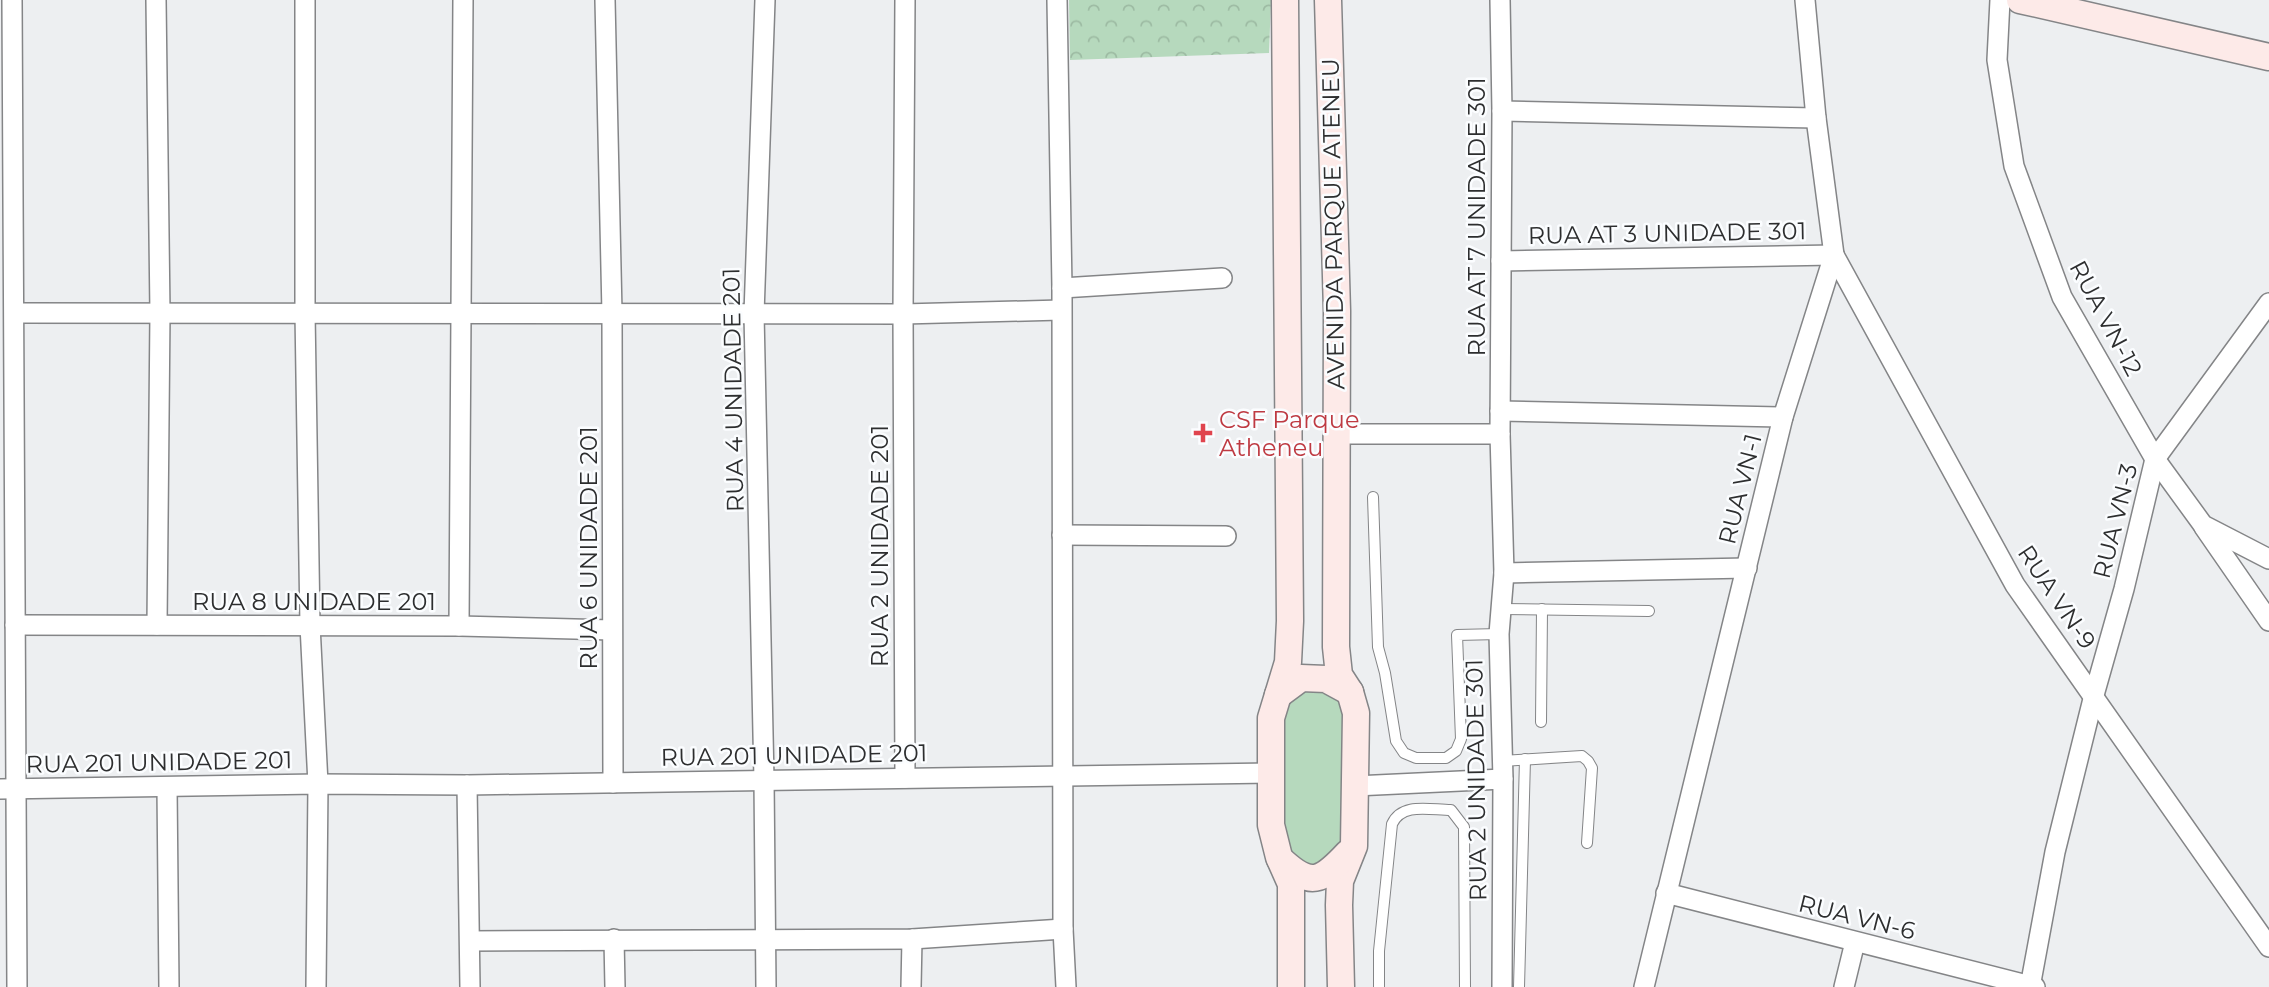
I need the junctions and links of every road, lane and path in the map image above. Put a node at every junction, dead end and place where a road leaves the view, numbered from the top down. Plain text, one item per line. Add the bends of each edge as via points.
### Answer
1 (12, 0) edge
2 (156, 0) edge
3 (304, 0) edge
4 (463, 0) edge
5 (604, 0) edge
6 (765, 0) edge
7 (905, 0) edge
8 (1057, 0) edge
9 (1285, 0) edge
10 (1328, 0) edge
11 (1500, 0) edge
12 (1805, 0) edge
13 (2000, 0) edge
14 (2020, 0) edge
15 (2269, 57) edge
16 (1502, 111) junction
17 (1816, 118) junction
18 (7, 129) edge
19 (1834, 255) junction
20 (1501, 261) junction
21 (1222, 278) dead end
22 (1062, 288) junction
23 (2269, 303) edge
24 (1061, 310) junction
25 (15, 313) junction
26 (160, 313) junction
27 (305, 313) junction
28 (461, 313) junction
29 (612, 313) junction
30 (754, 314) junction
31 (903, 314) junction
32 (1500, 411) junction
33 (1783, 418) junction
34 (7, 424) edge
35 (1336, 434) junction
36 (1500, 434) junction
37 (2155, 459) junction
38 (1373, 497) dead end
39 (2203, 525) junction
40 (1062, 535) junction
41 (1226, 536) dead end
42 (2269, 559) edge
43 (8, 568) edge
44 (1747, 568) junction
45 (1504, 573) junction
46 (1500, 608) junction
47 (1542, 609) junction
48 (1648, 611) dead end
49 (2269, 621) edge
50 (16, 625) junction
51 (157, 625) junction
52 (310, 625) junction
53 (459, 626) junction
54 (612, 630) junction
55 (1499, 634) junction
56 (1350, 692) junction
57 (1278, 695) junction
58 (2094, 695) junction
59 (1541, 722) dead end
60 (1525, 759) junction
61 (1503, 770) junction
62 (1271, 773) junction
63 (1064, 775) junction
64 (905, 778) junction
65 (764, 780) junction
66 (613, 783) junction
67 (318, 784) junction
68 (467, 785) junction
69 (1355, 786) junction
70 (167, 787) junction
71 (8, 789) edge
72 (1587, 843) dead end
73 (1354, 846) junction
74 (1279, 857) junction
75 (1666, 893) junction
76 (1063, 929) junction
77 (614, 939) junction
78 (912, 939) junction
79 (470, 941) junction
80 (766, 941) junction
81 (1855, 942) junction
82 (2269, 947) edge
83 (2031, 986) edge
84 (17, 987) edge
85 (169, 987) edge
86 (316, 987) edge
87 (470, 987) edge
88 (615, 987) edge
89 (766, 987) edge
90 (911, 987) edge
91 (1066, 987) edge
92 (1291, 987) edge
93 (1341, 987) edge
94 (1380, 987) edge
95 (1465, 987) edge
96 (1502, 987) edge
97 (1520, 987) edge
98 (1644, 987) edge
99 (1844, 987) edge

1 - 18 street
2 - 26 street
3 - 27 street, RUA 201 UNIDADE 201
4 - 28 street
5 - 29 street, RUA 6 UNIDADE 201
6 - 30 street, RUA 4 UNIDADE 201
7 - 31 street, RUA 2 UNIDADE 201
8 - 22 street
9 - 57 street, AVENIDA PARQUE ATENEU via 1290,621 1288,662
10 - 35 street, AVENIDA PARQUE ATENEU
11 - 16 street, RUA AT 7 UNIDADE 301
12 - 17 street, RUA VN-1
13 - 37 street, RUA VN-12 via 1997,60 2014,166 2062,297
14 - 15 street
16 - 17 street
16 - 20 street, RUA AT 7 UNIDADE 301
17 - 19 street, RUA VN-1
18 - 25 street
19 - 20 street, RUA AT 3 UNIDADE 301
19 - 33 street, RUA VN-1
19 - 58 street, RUA VN-9 via 2015,585
20 - 32 street, RUA AT 7 UNIDADE 301
21 - 22 street
22 - 24 street
23 - 37 street, RUA VN-3
24 - 31 street
24 - 40 street
25 - 26 street
25 - 34 street
26 - 27 street
26 - 51 street
27 - 28 street
27 - 52 street, RUA 201 UNIDADE 201
28 - 29 street
28 - 53 street
29 - 30 street
29 - 54 street, RUA 6 UNIDADE 201
30 - 31 street
30 - 65 street, RUA 4 UNIDADE 201
31 - 64 street, RUA 2 UNIDADE 201
32 - 33 street
32 - 36 street, RUA AT 7 UNIDADE 301
33 - 44 street, RUA VN-1
34 - 43 street
35 - 36 street
35 - 56 street, AVENIDA PARQUE ATENEU via 1336,646 1339,675
36 - 45 street, RUA AT 7 UNIDADE 301
37 - 39 street, RUA VN-12
37 - 58 street, RUA VN-3
38 - 55 lane via 1378,648 1396,741 1404,753 1416,758 1446,758 1456,751 1461,739 1457,635
39 - 42 street, RUA VN-12
39 - 49 street
40 - 41 street
40 - 63 street
43 - 50 street
44 - 45 street
44 - 75 street, RUA VN-1
45 - 46 street, RUA 2 UNIDADE 301
46 - 47 lane
46 - 55 street, RUA 2 UNIDADE 301
47 - 48 lane
47 - 59 lane
50 - 51 street, RUA 8 UNIDADE 201
50 - 71 street
51 - 52 street, RUA 8 UNIDADE 201
52 - 53 street, RUA 8 UNIDADE 201
52 - 67 street, RUA 201 UNIDADE 201
53 - 54 street, RUA 8 UNIDADE 201
54 - 66 street, RUA 6 UNIDADE 201
55 - 61 street, RUA 2 UNIDADE 301
56 - 57 street via 1326,678 1301,678
56 - 69 street, AVENIDA PARQUE ATENEU via 1356,713
57 - 62 street, AVENIDA PARQUE ATENEU via 1271,718
58 - 82 street, RUA VN-9
58 - 83 street, RUA VN-3 via 2055,852
60 - 61 lane
60 - 72 lane via 1582,756 1588,761 1592,768
60 - 97 lane
61 - 69 street
61 - 96 street, RUA 2 UNIDADE 301
62 - 63 street, RUA 201 UNIDADE 201
62 - 74 street, AVENIDA PARQUE ATENEU via 1271,825
63 - 64 street, RUA 201 UNIDADE 201
63 - 76 street
64 - 65 street, RUA 201 UNIDADE 201
65 - 66 street, RUA 201 UNIDADE 201
65 - 80 street, RUA 4 UNIDADE 201
66 - 68 street, RUA 201 UNIDADE 201
67 - 68 street, RUA 201 UNIDADE 201
67 - 70 street, RUA 201 UNIDADE 201
67 - 86 street
68 - 79 street
69 - 73 street, AVENIDA PARQUE ATENEU
70 - 71 street, RUA 201 UNIDADE 201
70 - 85 street
71 - 84 street
73 - 74 street via 1329,874 1311,879 1296,874
73 - 93 street, AVENIDA PARQUE ATENEU via 1340,881
74 - 92 street, AVENIDA PARQUE ATENEU via 1291,884
75 - 81 street, RUA VN-6
75 - 98 street, RUA VN-1
76 - 78 street
76 - 91 street
77 - 79 street
77 - 80 street
77 - 88 street
78 - 80 street
78 - 90 street
79 - 87 street
80 - 89 street, RUA 4 UNIDADE 201
81 - 83 street, RUA VN-6
81 - 99 street
94 - 95 lane via 1379,951 1392,824 1405,809 1451,810 1464,827

